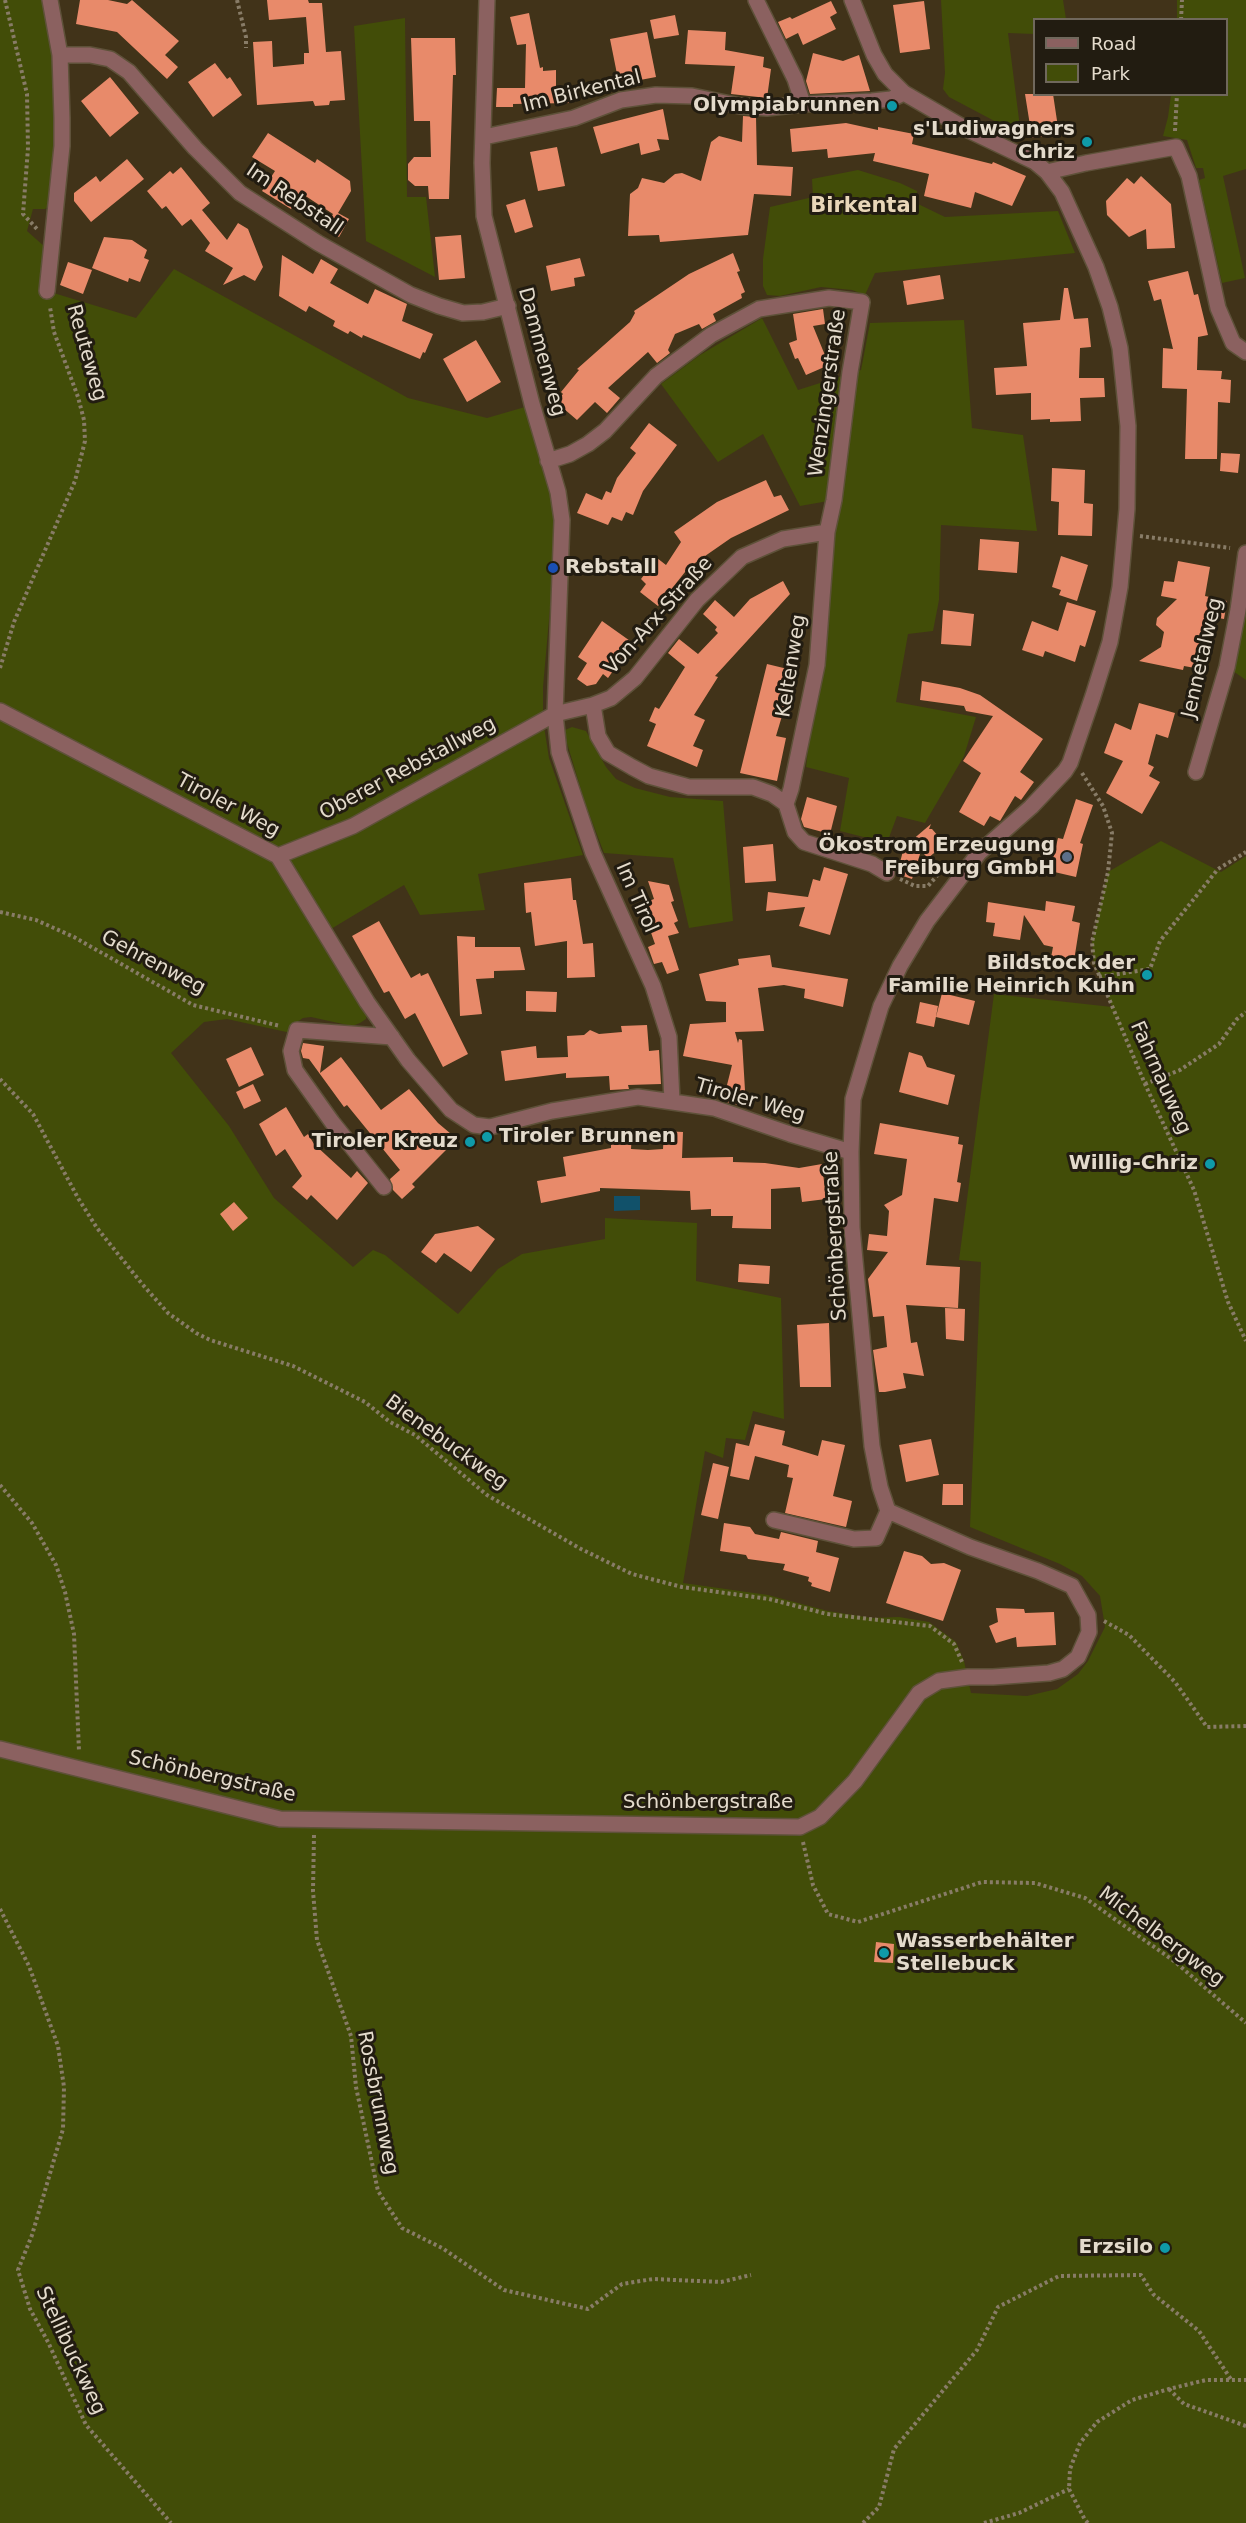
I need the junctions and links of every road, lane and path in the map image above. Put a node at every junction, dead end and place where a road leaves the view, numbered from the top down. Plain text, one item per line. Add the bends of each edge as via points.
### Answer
1 (5, 0) edge
2 (50, 0) edge
3 (237, 0) edge
4 (487, 0) edge
5 (756, 0) edge
6 (852, 0) edge
7 (1182, 0) edge
8 (1181, 18) edge
9 (246, 48) dead end
10 (60, 55) junction
11 (904, 93) junction
12 (1177, 96) edge
13 (802, 104) junction
14 (484, 137) junction
15 (1176, 147) junction
16 (1047, 172) junction
17 (52, 233) junction
18 (47, 291) joint
19 (508, 306) junction
20 (1246, 352) edge
21 (548, 461) junction
22 (827, 532) junction
23 (1124, 534) junction
24 (1240, 551) edge
25 (0, 668) edge
26 (593, 705) junction
27 (0, 711) edge
28 (555, 714) junction
29 (1070, 763) junction
30 (1196, 772) dead end
31 (786, 804) junction
32 (1246, 852) edge
33 (278, 856) junction
34 (887, 873) dead end
35 (0, 912) edge
36 (1099, 977) junction
37 (1246, 1012) edge
38 (297, 1030) junction
39 (392, 1037) junction
40 (0, 1079) edge
41 (1145, 1084) junction
42 (672, 1101) junction
43 (851, 1152) junction
44 (384, 1187) dead end
45 (1246, 1341) edge
46 (0, 1485) edge
47 (888, 1511) junction
48 (774, 1520) dead end
49 (1088, 1615) junction
50 (968, 1677) junction
51 (1246, 1726) edge
52 (0, 1749) edge
53 (80, 1767) junction
54 (315, 1819) junction
55 (800, 1827) junction
56 (0, 1910) edge
57 (1246, 2023) edge
58 (751, 2275) dead end
59 (1246, 2380) edge
60 (1232, 2381) junction
61 (1169, 2389) junction
62 (1246, 2426) edge
63 (1069, 2489) junction
64 (171, 2523) edge
65 (863, 2523) edge
66 (984, 2523) edge
67 (1088, 2523) edge

1 - 17 path via 27,94 24,214 39,231
2 - 10 street, Reuteweg
3 - 9 path
4 - 14 street, Dammenweg
5 - 13 street via 795,79
6 - 11 street, Schönbergstraße via 874,55 885,74
7 - 8 path
10 - 17 street, Reuteweg via 62,146
10 - 19 street, Im Rebstall via 110,59 129,72 240,193 318,243 411,295 439,306 463,313
11 - 13 street, Im Birkental via 891,99
11 - 16 street, Schönbergstraße
12 - 15 path
13 - 14 street, Im Birkental via 767,108 692,96 656,95 621,100 573,118
14 - 19 street, Dammenweg via 484,216
15 - 16 street
15 - 20 street via 1189,176 1224,326 1233,343
16 - 23 street, Schönbergstraße via 1062,192 1095,267 1120,348 1128,426
17 - 18 street, Reuteweg
18 - 25 path, Reuteweg via 54,332 84,420 85,441 75,481 14,622
19 - 21 street, Dammenweg
21 - 22 street, Wenzingerstraße via 588,444 656,376 711,335 759,309 829,298 862,302
21 - 28 street, Dammenweg via 562,520
22 - 26 street, Von-Arx-Straße via 783,539 742,557 697,600 636,678 611,698
22 - 31 street, Keltenweg via 817,665
23 - 24 path
23 - 29 street, Schönbergstraße via 1110,642
24 - 30 street, Jennetalweg via 1238,610 1227,667
26 - 28 street, Von-Arx-Straße
26 - 31 street via 598,736 608,753 649,776 689,786 753,787
27 - 33 street, Tiroler Weg
28 - 33 street, Oberer Rebstallweg via 353,826
28 - 42 street, Im Tirol via 559,752 592,853 652,986 669,1036
29 - 36 path, Fahrnauweg via 1086,776 1103,806 1112,833 1092,942
29 - 43 street, Schönbergstraße via 1053,786 979,853 927,921 900,966 881,1006 853,1099
31 - 34 street via 795,832 804,842 872,864
32 - 36 path via 1218,869 1160,941 1150,969
33 - 39 street, Tiroler Weg
35 - 38 path, Gehrenweg via 36,920 74,937 194,1005
36 - 41 path, Fahrnauweg
37 - 41 path via 1219,1044 1180,1070
38 - 39 street
38 - 44 street via 291,1051 295,1070
39 - 42 street, Tiroler Weg via 451,1110 474,1125 490,1127 638,1097
40 - 50 path, Bienebuckweg via 33,1114 98,1228 168,1312 196,1333 293,1366 365,1402 415,1435 487,1495 632,1574 682,1587 769,1599 827,1614 930,1626 954,1644
41 - 45 path, Fahrnauweg via 1194,1190 1228,1302
42 - 43 street, Tiroler Weg via 714,1108
43 - 47 street, Schönbergstraße via 852,1228 872,1446
46 - 53 path via 32,1523 56,1565 65,1592 74,1634
47 - 48 street via 876,1538 854,1539
47 - 49 street via 1072,1586
49 - 50 street, Schönbergstraße via 1089,1632 1078,1657 1063,1669
49 - 51 path via 1129,1635 1175,1682 1207,1727
50 - 55 street, Schönbergstraße via 939,1681 919,1693 855,1781 820,1817
52 - 53 street, Schönbergstraße
53 - 54 street, Schönbergstraße via 280,1819
54 - 55 street, Schönbergstraße
54 - 58 path, Rossbrunnweg via 313,1891 317,1940 351,2036 356,2087 378,2191 402,2228 442,2248 504,2290 588,2309 622,2284 653,2279 721,2282
55 - 57 path, Michelbergweg via 813,1885 828,1914 858,1922 982,1882 1035,1883 1085,1899 1174,1961
56 - 64 path, Stellibuckweg via 29,1966 58,2046 64,2088 63,2129 18,2270 30,2309 86,2425
59 - 60 path
60 - 61 path via 1206,2380
60 - 65 path via 1199,2331 1153,2294 1141,2275 1059,2276 998,2307 977,2350 894,2450 879,2507
61 - 62 path via 1184,2404
61 - 63 path via 1132,2400 1097,2422 1080,2443 1070,2469
63 - 66 path via 1019,2513
63 - 67 path

